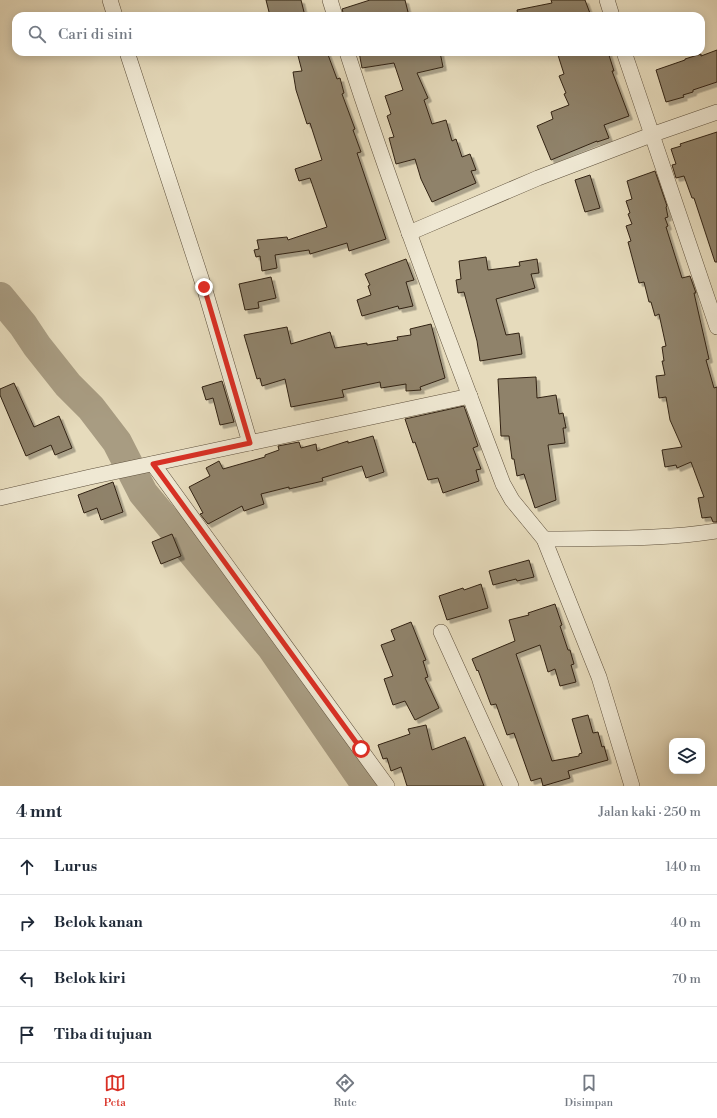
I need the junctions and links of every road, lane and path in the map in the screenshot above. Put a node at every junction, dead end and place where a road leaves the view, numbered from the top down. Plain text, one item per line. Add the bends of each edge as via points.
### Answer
1 (110, 0) edge
2 (330, 0) edge
3 (607, 0) edge
4 (114, 12) edge
5 (334, 12) edge
6 (611, 12) edge
7 (128, 56) edge
8 (348, 56) edge
9 (625, 56) edge
10 (717, 112) edge
11 (652, 135) junction
12 (409, 233) junction
13 (717, 327) edge
14 (470, 396) junction
15 (250, 443) junction
16 (153, 464) junction
17 (0, 498) edge
18 (717, 531) edge
19 (544, 539) junction
20 (441, 632) dead end
21 (387, 786) edge
22 (511, 786) edge
23 (632, 786) edge

1 - 4 street
2 - 5 street
3 - 6 street
7 - 15 street via 204,287
8 - 12 street
9 - 11 street
10 - 11 street
11 - 12 street via 538,178
11 - 13 street
12 - 14 street
14 - 15 street
14 - 19 street via 503,484 512,500
15 - 16 street
16 - 17 street
16 - 21 street
18 - 19 street via 616,538
19 - 23 street via 599,677
20 - 22 street

